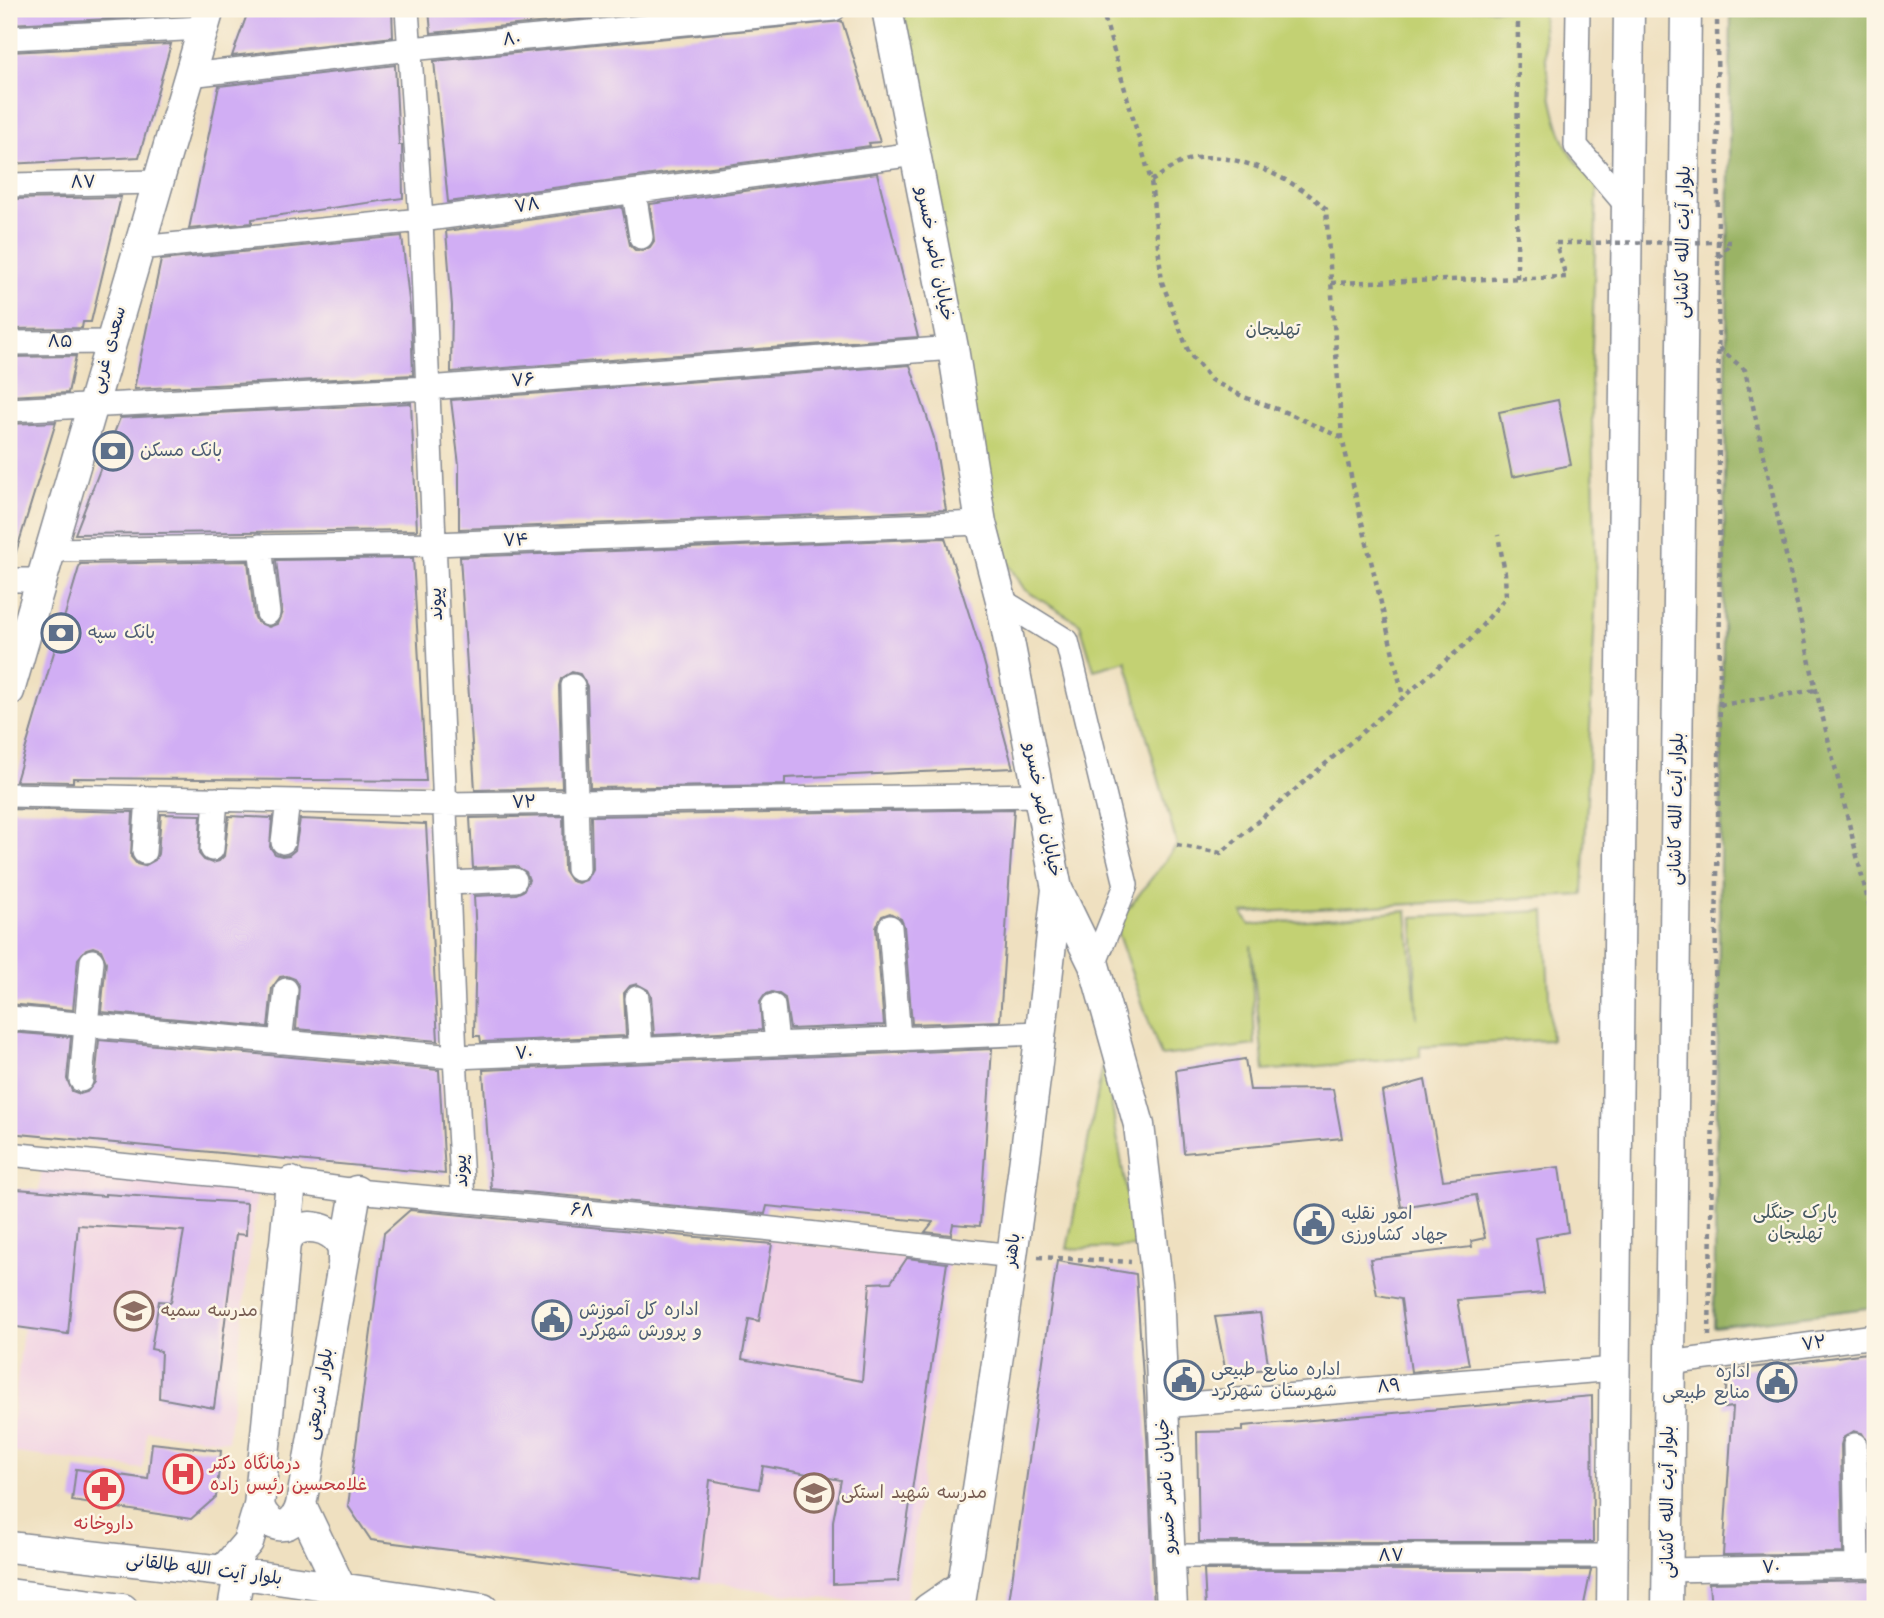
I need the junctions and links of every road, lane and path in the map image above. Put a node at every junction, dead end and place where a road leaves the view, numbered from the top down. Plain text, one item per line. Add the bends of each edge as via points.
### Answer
1 (407, 9) edge
2 (834, 9) edge
3 (887, 9) edge
4 (1102, 9) edge
5 (1518, 9) edge
6 (1578, 9) edge
7 (1629, 9) edge
8 (1686, 9) edge
9 (1717, 9) edge
10 (206, 18) edge
11 (9, 37) edge
12 (410, 49) junction
13 (190, 75) junction
14 (915, 154) junction
15 (1152, 181) junction
16 (158, 182) junction
17 (9, 185) edge
18 (634, 192) junction
19 (1627, 206) junction
20 (421, 220) junction
21 (641, 237) dead end
22 (139, 248) junction
23 (1718, 259) junction
24 (1517, 278) junction
25 (1331, 284) junction
26 (111, 342) junction
27 (9, 343) edge
28 (953, 348) junction
29 (1719, 348) junction
30 (428, 388) junction
31 (93, 406) junction
32 (9, 410) edge
33 (1342, 439) junction
34 (981, 523) junction
35 (1498, 535) dead end
36 (435, 544) junction
37 (260, 546) junction
38 (50, 550) junction
39 (9, 580) edge
40 (41, 580) junction
41 (1001, 600) junction
42 (268, 613) dead end
43 (573, 686) dead end
44 (1816, 690) junction
45 (9, 691) edge
46 (1403, 696) junction
47 (1720, 705) junction
48 (9, 795) edge
49 (1039, 795) junction
50 (148, 797) junction
51 (216, 799) junction
52 (288, 801) junction
53 (576, 802) junction
54 (445, 804) junction
55 (283, 842) dead end
56 (1177, 845) dead end
57 (212, 849) dead end
58 (144, 852) dead end
59 (578, 869) dead end
60 (514, 880) dead end
61 (449, 883) junction
62 (1057, 889) junction
63 (890, 927) dead end
64 (1875, 929) edge
65 (92, 961) dead end
66 (1094, 965) junction
67 (286, 990) dead end
68 (637, 998) dead end
69 (773, 1006) dead end
70 (9, 1018) edge
71 (87, 1025) junction
72 (1041, 1033) junction
73 (899, 1038) junction
74 (280, 1042) junction
75 (776, 1043) junction
76 (641, 1049) junction
77 (455, 1057) junction
78 (81, 1080) dead end
79 (1673, 1137) junction
80 (1617, 1139) junction
81 (9, 1154) edge
82 (291, 1182) junction
83 (356, 1191) junction
84 (463, 1200) junction
85 (283, 1254) junction
86 (1013, 1256) junction
87 (343, 1261) junction
88 (1155, 1263) junction
89 (1875, 1336) edge
90 (1709, 1358) junction
91 (1669, 1363) junction
92 (1615, 1369) junction
93 (1163, 1406) junction
94 (1855, 1446) dead end
95 (301, 1505) junction
96 (259, 1506) junction
97 (9, 1547) edge
98 (1170, 1556) junction
99 (1613, 1556) junction
100 (1866, 1566) edge
101 (1667, 1570) junction
102 (231, 1572) junction
103 (341, 1589) junction
104 (9, 1594) edge
105 (292, 1596) edge
106 (965, 1601) edge
107 (123, 1609) edge
108 (233, 1609) edge
109 (483, 1609) edge
110 (928, 1609) edge
111 (1172, 1609) edge
112 (1612, 1609) edge
113 (1629, 1609) edge
114 (1651, 1609) edge
115 (1667, 1609) edge

1 - 12 street, پیوند
2 - 12 street, ۸۰
3 - 14 main road, خیابان ناصر خسرو
4 - 15 path
5 - 24 path
6 - 19 street via 1576,146
7 - 19 main road
8 - 79 main road, بلوار آیت الله کاشانی
9 - 23 path
10 - 11 street
10 - 13 main road, سعدی غربی
12 - 13 street, ۸۰
12 - 20 street, پیوند
13 - 16 main road, سعدی غربی
14 - 18 street, ۷۸
14 - 28 main road, خیابان ناصر خسرو
15 - 25 path via 1185,161 1219,157 1285,179 1326,209
15 - 33 path via 1162,282 1189,353 1211,380
16 - 17 street, ۸۷
16 - 22 main road, سعدی غربی
18 - 20 street, ۷۸
18 - 21 street
19 - 80 main road
20 - 22 street, ۷۸
20 - 30 street, پیوند
22 - 26 main road, سعدی غربی
23 - 24 path, bridge via 1731,242 1556,243 1566,277
23 - 29 path
24 - 25 path
25 - 33 path
26 - 27 street, ۸۵
26 - 31 main road, سعدی غربی
28 - 30 street, ۷۶
28 - 34 main road, خیابان ناصر خسرو
29 - 44 path via 1745,370
29 - 47 path
30 - 31 street, ۷۶
30 - 36 street, پیوند
31 - 32 street, ۷۶
31 - 38 main road, سعدی غربی
33 - 46 path
34 - 36 street, ۷۴
34 - 41 main road, خیابان ناصر خسرو
35 - 46 path via 1506,597 1469,641
36 - 37 street, ۷۴
36 - 54 street, پیوند
37 - 38 street, ۷۴
37 - 42 street
38 - 40 main road, سعدی غربی
39 - 40 street
40 - 45 main road, سعدی غربی
41 - 49 main road, خیابان ناصر خسرو
41 - 66 street via 1067,641 1126,886
43 - 53 street
44 - 47 path
44 - 64 path
46 - 56 path via 1221,853
47 - 90 path
48 - 50 street, ۷۲
49 - 53 street, ۷۲
49 - 62 main road, خیابان ناصر خسرو
50 - 51 street, ۷۲
50 - 58 street
51 - 52 street, ۷۲
51 - 57 street
52 - 54 street, ۷۲
52 - 55 street
53 - 54 street, ۷۲
53 - 59 street
54 - 61 street, پیوند
60 - 61 street
61 - 77 street, پیوند
62 - 66 main road, خیابان ناصر خسرو
62 - 72 main road, باهنر
63 - 73 street
65 - 71 street
66 - 88 main road, خیابان ناصر خسرو via 1139,1125
67 - 74 street
68 - 76 street
69 - 75 street
70 - 71 street, ۷۰
71 - 74 street, ۷۰
71 - 78 street
72 - 73 street, ۷۰
72 - 86 main road, باهنر
73 - 75 street, ۷۰
74 - 77 street, ۷۰
75 - 76 street, ۷۰
76 - 77 street, ۷۰
77 - 84 street, پیوند
79 - 91 main road, بلوار آیت الله کاشانی
79 - 114 main road via 1656,1221
80 - 92 main road
80 - 113 main road via 1633,1221
81 - 82 street, ۶۸
82 - 83 street, ۶۸
82 - 85 main road
83 - 84 street, ۶۸
83 - 87 main road, بلوار شریعتی
84 - 86 street, ۶۸
85 - 87 main road via 294,1231 316,1226 342,1245
85 - 96 main road
86 - 88 path
86 - 106 main road, باهنر
87 - 95 main road, بلوار شریعتی
88 - 93 main road, خیابان ناصر خسرو
89 - 90 street, ۷۲
90 - 91 street, ۷۲
91 - 101 main road, بلوار آیت الله کاشانی
92 - 93 street, ۸۹
92 - 99 main road
93 - 98 main road, خیابان ناصر خسرو
94 - 100 street
95 - 96 main road via 299,1515 281,1526 263,1517
95 - 103 main road
96 - 102 main road
97 - 102 main road, بلوار آیت الله طالقانی
98 - 99 street, ۸۷
98 - 111 main road, خیابان ناصر خسرو
99 - 112 main road
100 - 101 street, ۷۰
101 - 115 main road, بلوار آیت الله کاشانی
102 - 105 main road, بلوار آیت الله طالقانی
102 - 108 main road
103 - 105 main road, بلوار آیت الله طالقانی
103 - 109 main road, بلوار آیت الله طالقانی
104 - 107 main road
106 - 110 main road

